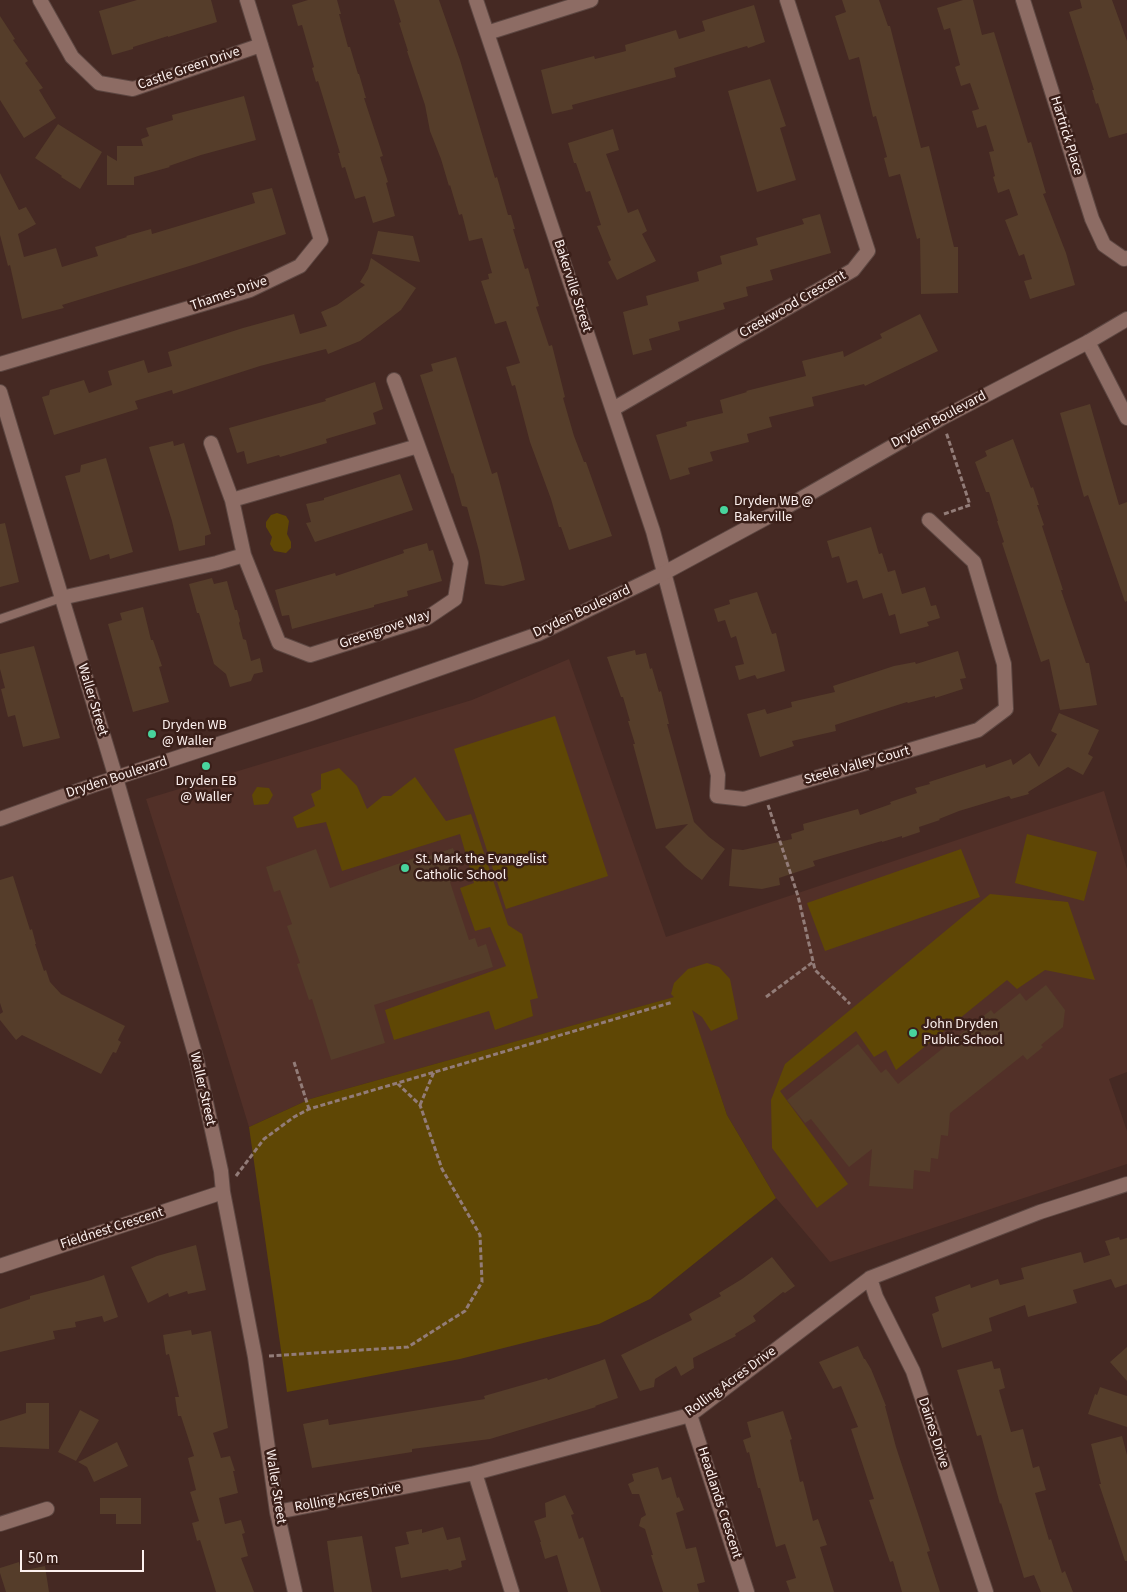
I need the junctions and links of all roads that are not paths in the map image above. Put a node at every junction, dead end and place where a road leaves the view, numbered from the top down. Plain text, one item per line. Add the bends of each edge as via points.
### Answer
1 (40, 0) edge
2 (247, 0) edge
3 (476, 0) edge
4 (590, 0) edge
5 (787, 0) edge
6 (1023, 0) edge
7 (487, 33) junction
8 (261, 45) junction
9 (1127, 258) edge
10 (1127, 319) edge
11 (1088, 342) junction
12 (0, 364) edge
13 (394, 380) dead end
14 (0, 392) edge
15 (613, 409) junction
16 (1127, 418) edge
17 (212, 443) dead end
18 (418, 446) junction
19 (232, 500) junction
20 (929, 520) road end
21 (244, 556) junction
22 (664, 573) junction
23 (61, 598) junction
24 (0, 619) edge
25 (116, 778) junction
26 (0, 819) edge
27 (1127, 1184) edge
28 (223, 1192) junction
29 (0, 1266) edge
30 (870, 1278) junction
31 (690, 1415) junction
32 (475, 1473) junction
33 (47, 1509) dead end
34 (277, 1512) junction
35 (0, 1524) edge
36 (295, 1592) edge
37 (512, 1592) edge
38 (748, 1592) edge
39 (986, 1592) edge

1 - 8 street, Castle Green Drive via 72,57 99,83 133,89
2 - 8 street, Thames Drive
3 - 7 street, Bakerville Street
4 - 7 street
5 - 15 street, Creekwood Crescent via 868,251 853,270
6 - 9 street, Hartrick Place via 1092,219 1104,245
7 - 15 street, Bakerville Street
8 - 12 street, Thames Drive via 320,240 300,266 250,290
10 - 11 street, Dryden Boulevard
11 - 16 street
11 - 22 street, Dryden Boulevard via 942,418
13 - 18 street, Greengrove Way
14 - 23 street, Waller Street
15 - 22 street, Bakerville Street
17 - 19 street, Greengrove Way
18 - 19 street
18 - 21 street, Greengrove Way via 461,564 455,599 427,618 310,656 279,643
19 - 21 street, Greengrove Way
20 - 22 street, Steele Valley Court via 974,562 1004,664 1006,709 978,730 744,800 717,796 718,775
21 - 23 street
22 - 25 street, Dryden Boulevard via 538,634
23 - 24 lane
23 - 25 street, Waller Street
25 - 26 street, Dryden Boulevard
25 - 28 street, Waller Street via 196,1061
27 - 30 street, Rolling Acres Drive via 1040,1212
28 - 29 street, Fieldnest Crescent
28 - 34 street, Waller Street via 256,1357
30 - 31 street, Rolling Acres Drive
30 - 39 street, Daines Drive via 876,1297 913,1371
31 - 32 street, Rolling Acres Drive
31 - 38 street, Headlands Crescent
32 - 34 street, Rolling Acres Drive
32 - 37 street
33 - 35 street
34 - 36 street, Waller Street

